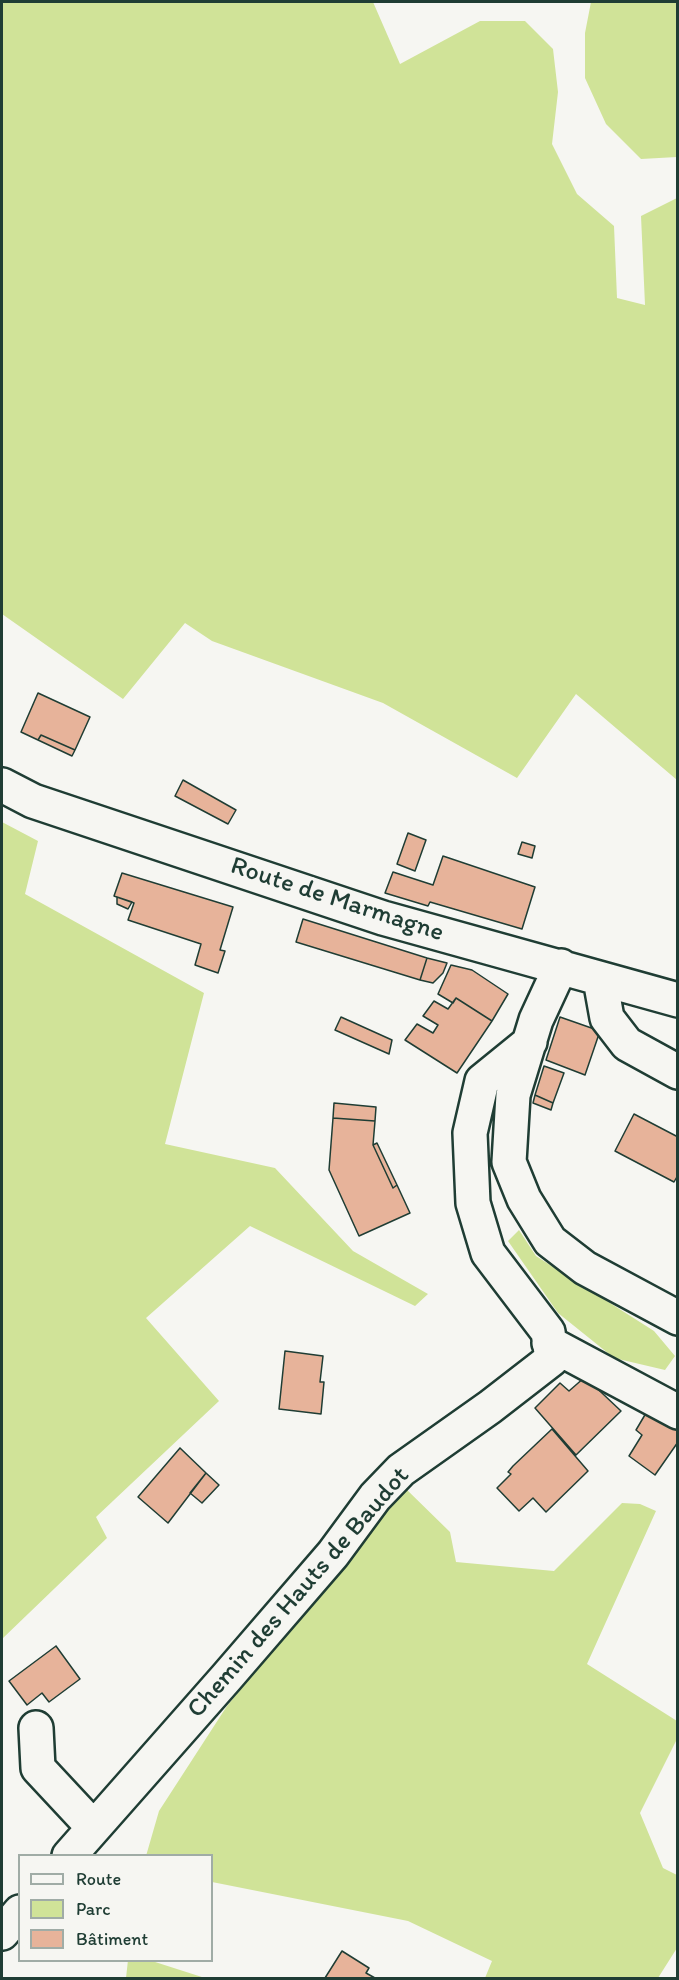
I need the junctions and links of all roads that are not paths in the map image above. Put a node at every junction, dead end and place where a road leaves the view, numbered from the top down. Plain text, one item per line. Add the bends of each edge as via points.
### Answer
1 (2, 785) edge
2 (561, 966) junction
3 (600, 979) junction
4 (678, 1000) edge
5 (530, 1042) junction
6 (678, 1072) edge
7 (678, 1318) edge
8 (549, 1343) junction
9 (678, 1412) edge
10 (36, 1728) dead end
11 (93, 1827) junction
12 (71, 1854) edge
13 (18, 1914) edge
14 (2, 1933) edge

1 - 2 street, Route de Marmagne via 33,801 383,918
2 - 3 street, Route de Marmagne
2 - 5 street
3 - 4 street, Route de Marmagne
3 - 6 street via 607,1018 627,1044
5 - 7 street via 513,1095 510,1125 509,1162 524,1199 550,1241 585,1268
5 - 8 street via 482,1081 470,1133 473,1203 488,1253 548,1332
8 - 9 street
8 - 11 street, Chemin des Hauts de Baudot via 552,1359 401,1470 375,1497 333,1554
10 - 11 street via 38,1768
11 - 12 street, Chemin des Hauts de Baudot
13 - 14 street

